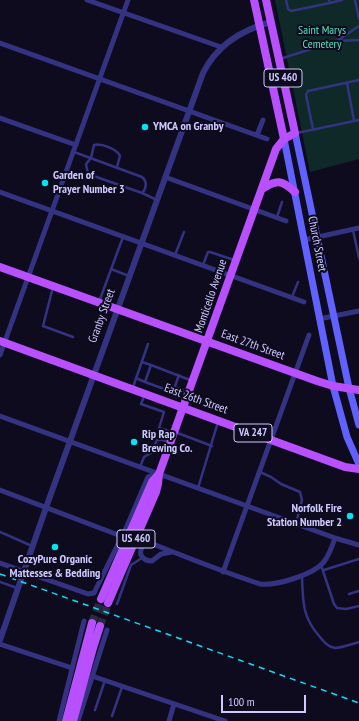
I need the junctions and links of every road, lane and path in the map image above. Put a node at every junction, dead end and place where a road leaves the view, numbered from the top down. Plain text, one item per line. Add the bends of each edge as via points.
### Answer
1 (87, 0) edge
2 (128, 0) edge
3 (254, 0) edge
4 (266, 0) edge
5 (286, 0) edge
6 (342, 0) edge
7 (355, 0) edge
8 (329, 1) edge
9 (124, 13) junction
10 (359, 19) edge
11 (271, 22) junction
12 (259, 25) junction
13 (359, 26) edge
14 (359, 40) edge
15 (336, 41) junction
16 (0, 43) edge
17 (221, 47) junction
18 (279, 59) junction
19 (99, 79) junction
20 (359, 80) edge
21 (347, 83) junction
22 (189, 112) junction
23 (0, 118) edge
24 (263, 120) dead end
25 (359, 120) edge
26 (354, 121) junction
27 (313, 129) junction
28 (295, 133) junction
29 (257, 135) junction
30 (267, 139) dead end
31 (284, 139) junction
32 (76, 145) junction
33 (73, 152) junction
34 (91, 158) junction
35 (116, 168) junction
36 (165, 177) junction
37 (262, 189) junction
38 (0, 192) edge
39 (295, 192) junction
40 (142, 193) junction
41 (157, 200) junction
42 (282, 202) dead end
43 (52, 210) junction
44 (254, 210) junction
45 (276, 218) junction
46 (286, 221) dead end
47 (359, 228) edge
48 (353, 230) junction
49 (184, 232) dead end
50 (123, 236) junction
51 (317, 237) junction
52 (304, 240) junction
53 (141, 243) junction
54 (175, 256) junction
55 (359, 258) edge
56 (236, 261) junction
57 (203, 266) junction
58 (0, 267) edge
59 (111, 269) junction
60 (231, 275) junction
61 (129, 276) junction
62 (29, 277) junction
63 (298, 282) dead end
64 (54, 286) junction
65 (292, 298) junction
66 (99, 302) junction
67 (304, 302) dead end
68 (117, 309) junction
69 (359, 311) edge
70 (334, 316) junction
71 (319, 319) junction
72 (309, 335) dead end
73 (73, 337) dead end
74 (2, 342) edge
75 (207, 342) junction
76 (148, 344) dead end
77 (0, 356) edge
78 (142, 362) junction
79 (151, 365) junction
80 (295, 374) junction
81 (93, 375) junction
82 (179, 375) junction
83 (136, 378) junction
84 (193, 381) junction
85 (145, 382) junction
86 (333, 386) junction
87 (349, 388) junction
88 (132, 389) junction
89 (174, 389) junction
90 (359, 390) edge
91 (188, 393) junction
92 (145, 394) junction
93 (168, 402) junction
94 (183, 408) junction
95 (164, 412) junction
96 (0, 416) edge
97 (219, 420) junction
98 (359, 426) edge
99 (175, 432) junction
100 (271, 440) junction
101 (70, 441) junction
102 (170, 443) junction
103 (212, 446) junction
104 (359, 464) edge
105 (140, 467) junction
106 (359, 469) edge
107 (259, 472) junction
108 (159, 474) junction
109 (198, 488) junction
110 (0, 490) edge
111 (247, 506) junction
112 (46, 507) junction
113 (295, 524) junction
114 (0, 532) edge
115 (121, 536) junction
116 (335, 538) junction
117 (32, 546) junction
118 (359, 546) edge
119 (172, 552) junction
120 (142, 558) junction
121 (359, 559) edge
122 (0, 563) edge
123 (322, 568) junction
124 (23, 571) junction
125 (223, 572) junction
126 (302, 576) junction
127 (0, 582) edge
128 (18, 588) junction
129 (359, 591) edge
130 (348, 594) dead end
131 (109, 602) joint
132 (359, 606) edge
133 (84, 621) dead end
134 (100, 626) junction
135 (0, 640) edge
136 (359, 642) edge
137 (0, 644) edge
138 (72, 668) junction
139 (92, 676) junction
140 (105, 680) junction
141 (122, 686) junction
142 (174, 704) junction
143 (95, 710) dead end
144 (112, 716) dead end
145 (59, 721) edge
146 (66, 721) edge
147 (73, 721) edge
148 (78, 721) edge
149 (169, 721) edge
150 (224, 721) edge

1 - 9 street
2 - 9 street
3 - 12 main road, US 460
4 - 11 main road, US 460
5 - 8 lane via 291,11
6 - 8 lane
7 - 10 lane
9 - 17 street
9 - 19 street
11 - 12 street, Granby Street
11 - 18 main road, Church Street / US 460
12 - 17 street, Granby Street via 241,33
12 - 31 main road, Church Street / US 460
13 - 15 lane
14 - 15 lane
15 - 18 lane
16 - 19 street
17 - 22 street, Granby Street via 202,73
18 - 28 main road, Church Street / US 460
19 - 22 street
19 - 32 street
20 - 21 lane
21 - 26 lane
21 - 27 lane via 306,92
22 - 29 street
22 - 36 street, Granby Street
23 - 32 street
24 - 29 street
25 - 26 lane
26 - 27 lane
27 - 28 lane
28 - 31 main road, Monticello Avenue / US 460
28 - 51 main road, Church Street
29 - 30 street
31 - 37 main road, Monticello Avenue / US 460 via 276,149
31 - 39 main road, Church Street
32 - 33 street
33 - 34 lane
33 - 43 street
34 - 35 lane
34 - 35 lane via 94,145 101,145 119,153
34 - 40 lane via 86,164 88,174
35 - 40 lane via 145,179 146,187
36 - 41 street, Granby Street
36 - 44 street
37 - 39 main road via 278,182 286,184
37 - 44 main road, Monticello Avenue / US 460
38 - 43 street
39 - 52 main road, Church Street
40 - 41 lane
41 - 53 street, Granby Street
42 - 45 lane
43 - 50 street
43 - 62 street
44 - 45 street
44 - 56 main road, Monticello Avenue / US 460
45 - 46 street
47 - 48 street
48 - 51 street
48 - 55 lane
49 - 54 lane
50 - 53 street
50 - 59 lane
51 - 52 street
51 - 70 main road, Church Street
52 - 71 main road, Church Street
53 - 54 street
53 - 61 street, Granby Street
54 - 57 street
56 - 57 lane via 208,252
56 - 60 main road, Monticello Avenue / US 460
57 - 60 street
58 - 62 main road, East 27th Street
59 - 61 lane
59 - 66 lane
60 - 65 street
60 - 75 main road, Monticello Avenue / US 460
61 - 68 street, Granby Street
62 - 64 main road, East 27th Street
62 - 74 street
63 - 65 lane
64 - 66 main road, East 27th Street
64 - 73 lane via 43,326
65 - 67 street
66 - 68 main road, East 27th Street
68 - 75 main road, East 27th Street
68 - 81 street, Granby Street
69 - 70 street
70 - 71 street
70 - 87 main road, Church Street
71 - 86 main road, Church Street
72 - 80 street
74 - 77 street
74 - 81 main road, VA 247
75 - 80 main road, East 27th Street
75 - 84 main road, Monticello Avenue / US 460
76 - 78 lane
78 - 79 lane
78 - 83 lane
79 - 82 lane
79 - 85 lane
80 - 86 main road, East 27th Street
80 - 100 street
81 - 88 main road, East 26th Street / VA 247
81 - 101 street, Granby Street
82 - 84 lane
82 - 89 lane
83 - 85 lane
83 - 88 lane
84 - 91 main road, Monticello Avenue / US 460
85 - 89 lane via 167,390
86 - 87 main road, East 27th Street
86 - 104 main road, Church Street via 347,437
87 - 90 main road, East 27th Street
87 - 98 main road, Church Street
88 - 92 main road, East 26th Street / VA 247
89 - 91 lane
91 - 94 main road, Monticello Avenue / US 460
92 - 93 main road, East 26th Street / VA 247
92 - 95 lane via 141,404
93 - 94 main road, East 26th Street / VA 247
93 - 95 lane
94 - 97 main road, East 26th Street / VA 247
94 - 99 main road, Monticello Avenue / US 460
95 - 99 lane via 159,428
96 - 101 street
97 - 100 main road, East 26th Street / VA 247
97 - 103 lane
99 - 102 main road, Monticello Avenue / US 460
99 - 103 lane
100 - 106 main road, East 26th Street / VA 247
100 - 107 street
101 - 105 street
101 - 112 street, Granby Street
102 - 105 lane via 157,440
102 - 108 main road, Monticello Avenue / US 460
103 - 109 lane
105 - 108 street
107 - 111 street
107 - 113 lane via 300,492 302,500
108 - 109 street
108 - 115 street via 148,477
108 - 131 main road, Monticello Avenue / US 460 via 152,482
109 - 111 street
110 - 112 street
111 - 113 street
111 - 125 street
112 - 115 street
112 - 117 street, Granby Street
113 - 116 street
114 - 117 lane
115 - 124 street via 96,591 91,594
116 - 118 street
116 - 123 street
117 - 124 street, Granby Street
119 - 120 street via 161,554 152,561
119 - 120 street via 152,544 145,545 141,548
119 - 125 street
120 - 131 lane via 131,565
121 - 123 lane
122 - 124 street
123 - 126 street
123 - 132 lane via 337,608 346,610
124 - 128 street, Granby Street
125 - 126 street via 266,585
126 - 136 lane via 304,607 308,622 320,638 333,648
127 - 128 lane
128 - 135 street, Granby Street
129 - 130 lane
133 - 138 street
134 - 139 street
134 - 146 main road
134 - 147 main road
137 - 138 street
138 - 145 street
139 - 140 street
139 - 148 street
140 - 141 street
140 - 143 lane
141 - 142 street
141 - 144 lane
142 - 149 street
142 - 150 street

